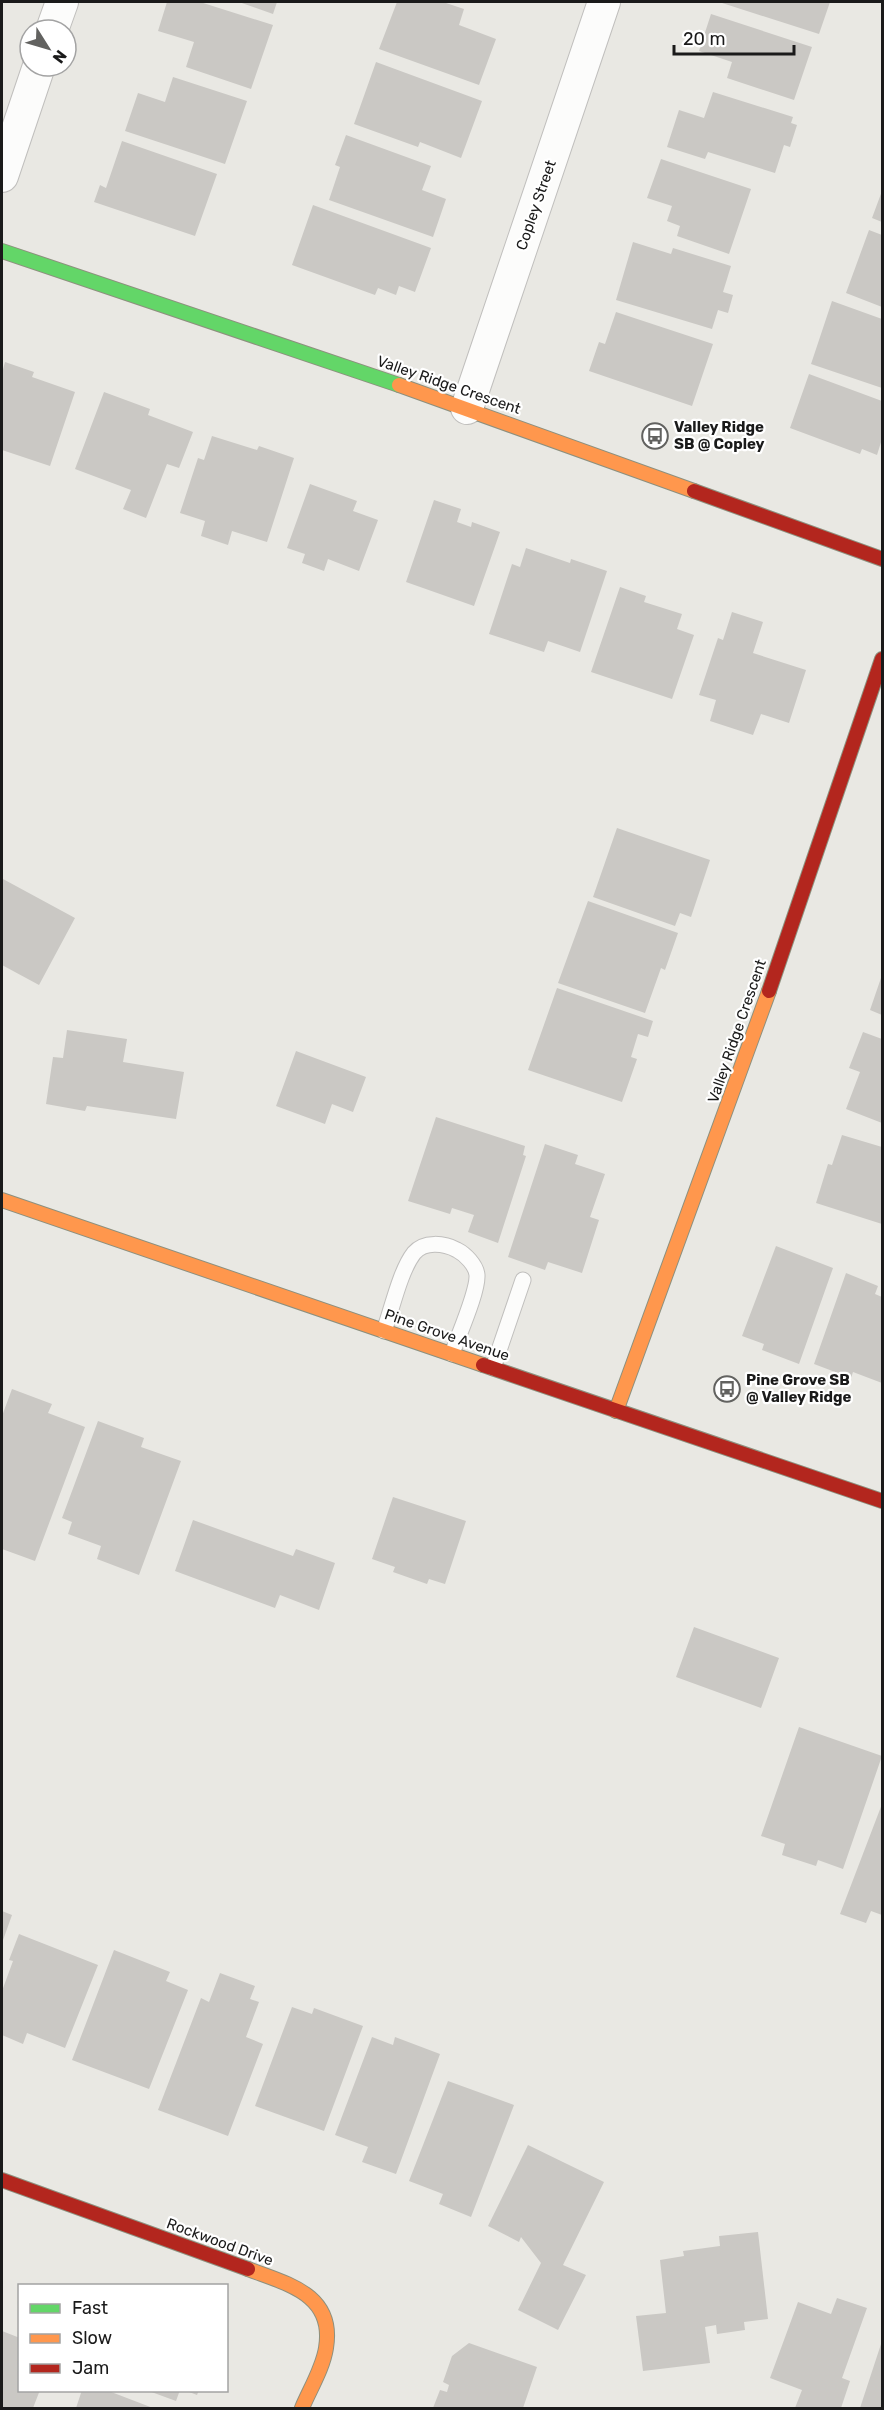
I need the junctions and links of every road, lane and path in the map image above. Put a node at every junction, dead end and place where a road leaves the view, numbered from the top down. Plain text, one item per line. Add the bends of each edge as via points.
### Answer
1 (62, 2) edge
2 (604, 2) edge
3 (56, 18) edge
4 (35, 78) edge
5 (2, 176) edge
6 (2, 250) edge
7 (467, 408) junction
8 (882, 559) edge
9 (882, 659) edge
10 (2, 1200) edge
11 (523, 1280) dead end
12 (384, 1331) junction
13 (452, 1354) junction
14 (493, 1368) junction
15 (616, 1411) junction
16 (882, 1501) edge
17 (2, 2180) edge
18 (302, 2409) edge

1 - 3 street
2 - 7 street, Copley Street
4 - 5 street
6 - 7 street, Valley Ridge Crescent
7 - 8 street, Valley Ridge Crescent
9 - 15 street, Valley Ridge Crescent via 751,1045
10 - 12 street, Pine Grove Avenue
11 - 14 lane
12 - 13 street, Pine Grove Avenue
12 - 13 lane via 415,1252 438,1244 458,1250 471,1261 477,1274
13 - 14 street, Pine Grove Avenue
14 - 15 street, Pine Grove Avenue
15 - 16 street, Pine Grove Avenue
17 - 18 street, Rockwood Drive via 217,2257 310,2296 321,2308 327,2327 326,2349

